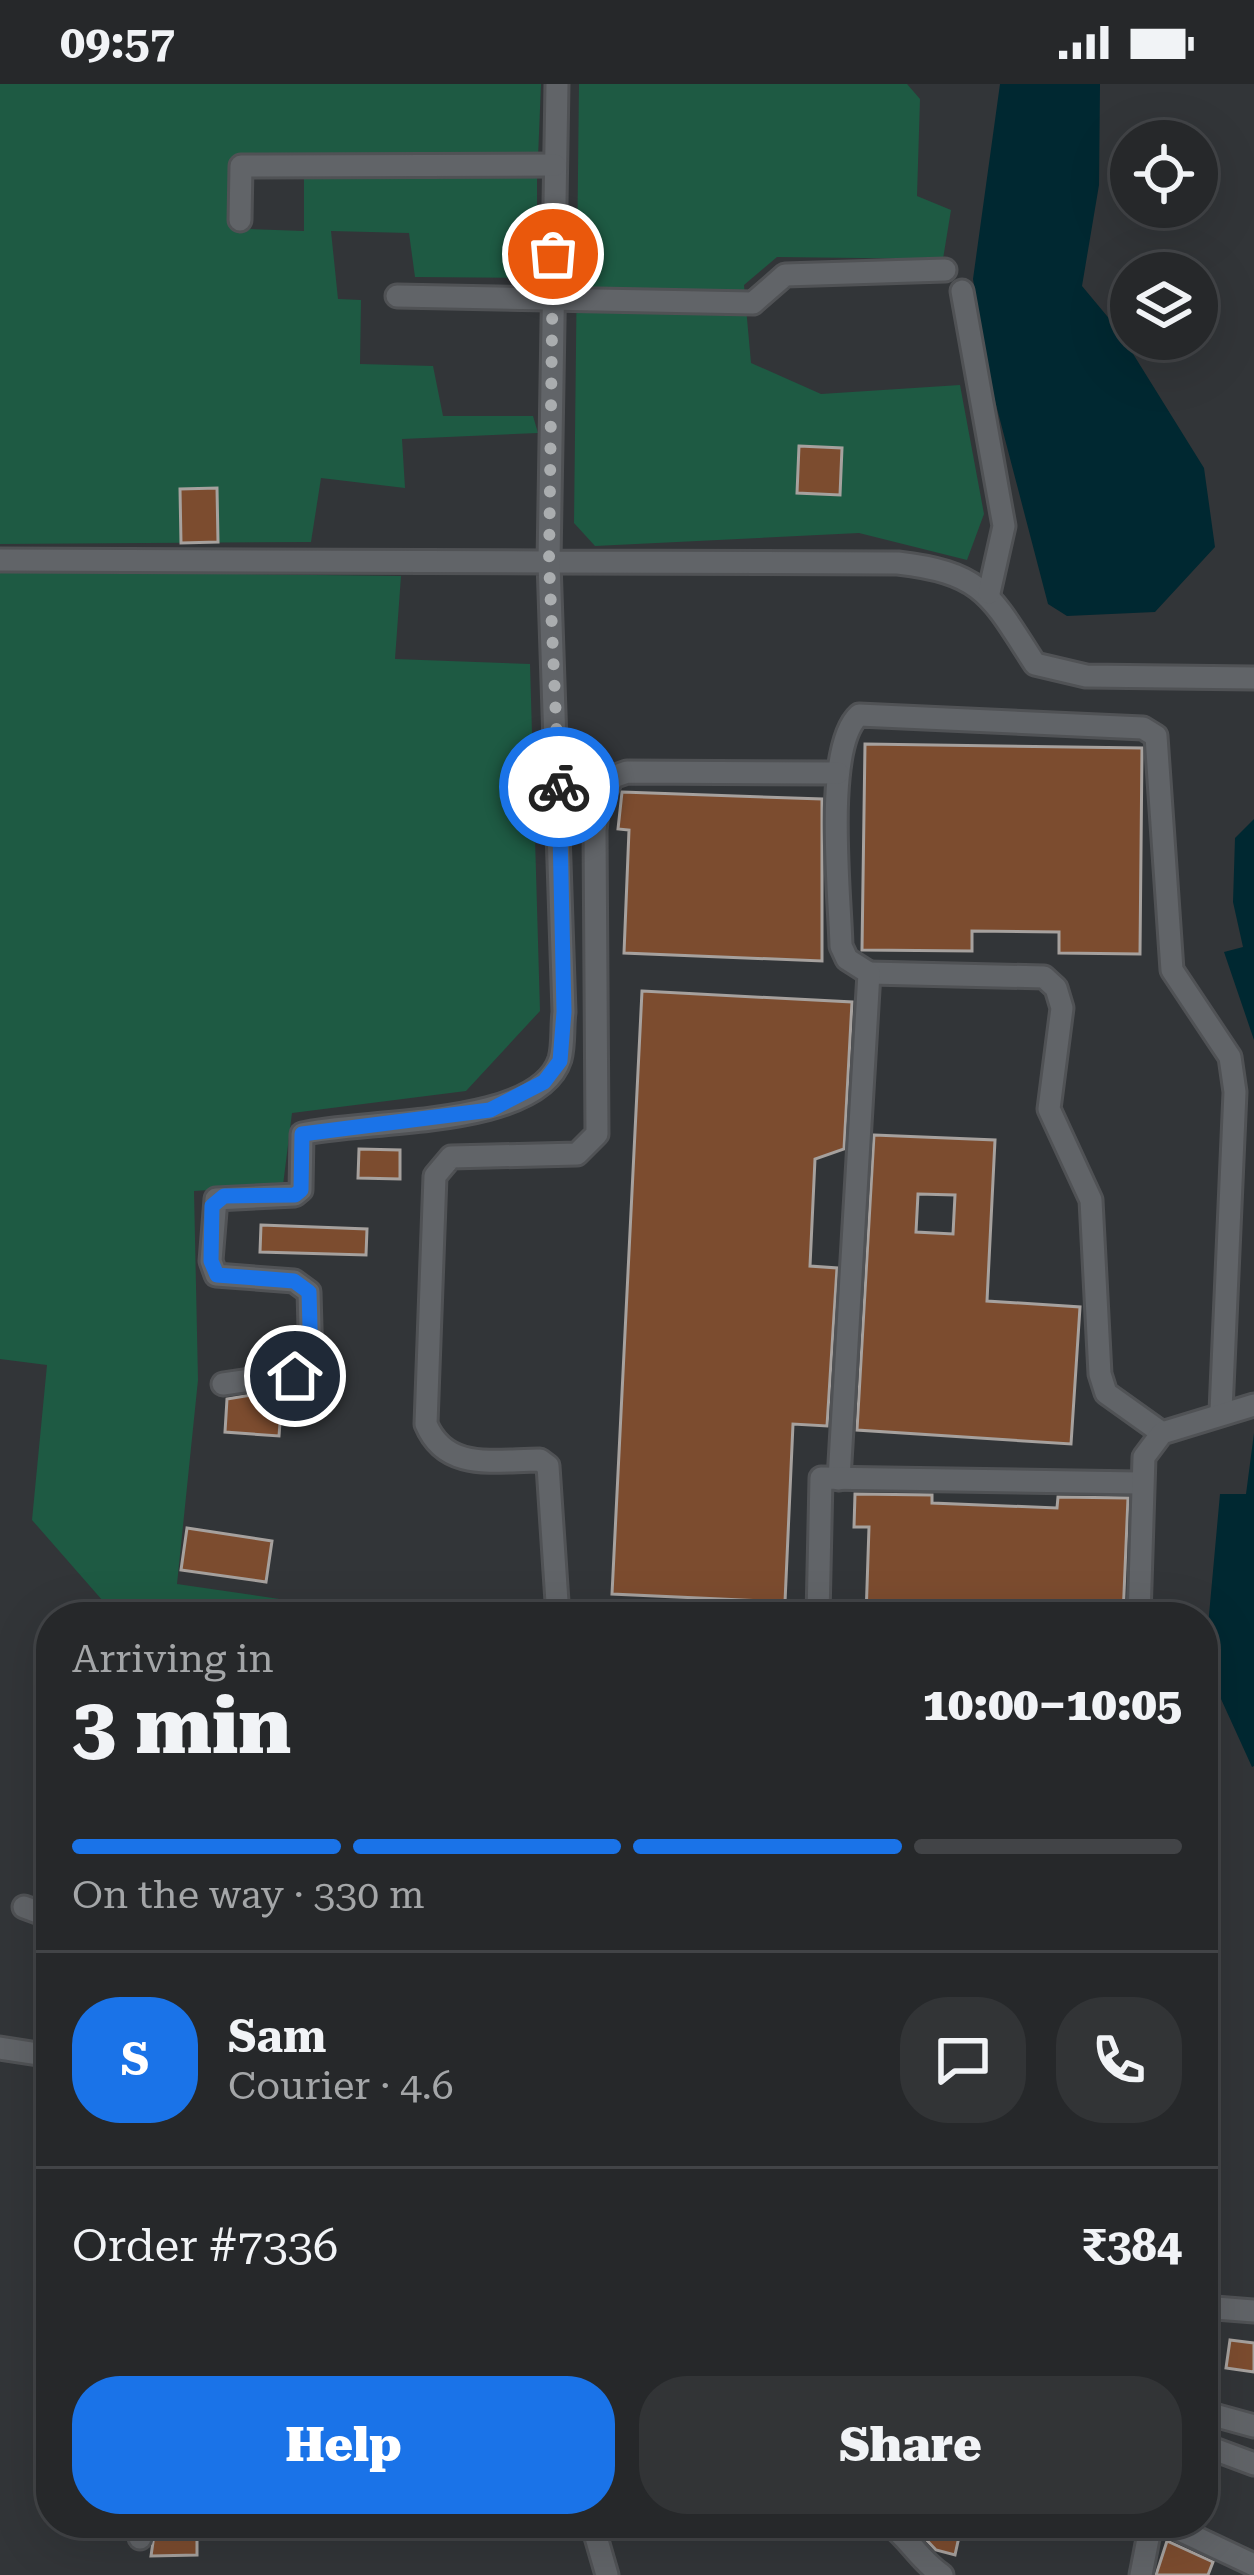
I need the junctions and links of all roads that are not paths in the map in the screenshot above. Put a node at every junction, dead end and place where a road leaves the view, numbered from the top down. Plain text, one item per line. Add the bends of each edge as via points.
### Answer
1 (557, 84) edge
2 (555, 165) junction
3 (240, 220) dead end
4 (945, 271) dead end
5 (962, 290) dead end
6 (397, 296) dead end
7 (552, 299) junction
8 (0, 560) edge
9 (549, 562) junction
10 (989, 593) junction
11 (1254, 678) edge
12 (838, 772) junction
13 (868, 973) junction
14 (223, 1384) dead end
15 (1254, 1389) edge
16 (1254, 1405) edge
17 (1221, 1411) junction
18 (1162, 1433) junction
19 (839, 1479) junction
20 (1139, 1483) junction
21 (557, 1602) edge
22 (818, 1602) edge
23 (1138, 1602) edge
24 (24, 1907) dead end
25 (36, 1911) edge
26 (0, 2048) edge
27 (36, 2054) edge
28 (1218, 2308) edge
29 (1254, 2312) edge
30 (1218, 2416) edge
31 (1254, 2426) edge
32 (1218, 2451) edge
33 (1254, 2464) edge
34 (596, 2538) edge
35 (905, 2538) edge
36 (1148, 2538) edge
37 (1197, 2538) edge
38 (1254, 2565) edge
39 (607, 2575) edge
40 (942, 2575) edge
41 (1141, 2575) edge

1 - 2 street
2 - 3 street via 242,166
2 - 7 street
4 - 7 street via 785,275 753,303
5 - 10 street via 1004,526
6 - 7 street
7 - 9 street
8 - 9 street
9 - 10 street via 898,563 947,568
9 - 14 street via 560,1061 544,1082 490,1110 302,1134 295,1195 217,1199 217,1275 294,1281 309,1292 311,1363 303,1372
10 - 11 street via 1035,664 1086,676
12 - 13 street via 841,946
12 - 17 street via 848,724 859,715 1143,728 1156,736 1172,970 1230,1057 1235,1092
12 - 21 street via 613,777 595,830 597,1134 577,1154 451,1157 436,1176 426,1424 435,1445 457,1460 548,1466
13 - 18 street via 1044,977 1056,988 1062,1008 1049,1109 1091,1200 1100,1374 1106,1394
13 - 19 street
15 - 17 street
16 - 17 street
17 - 18 street
18 - 20 street via 1144,1457
19 - 20 street
19 - 22 street via 820,1478
20 - 23 street
24 - 25 street
26 - 27 street
28 - 29 street
30 - 31 street
32 - 33 street
34 - 39 street
35 - 40 street via 917,2559
36 - 41 street
37 - 38 street

